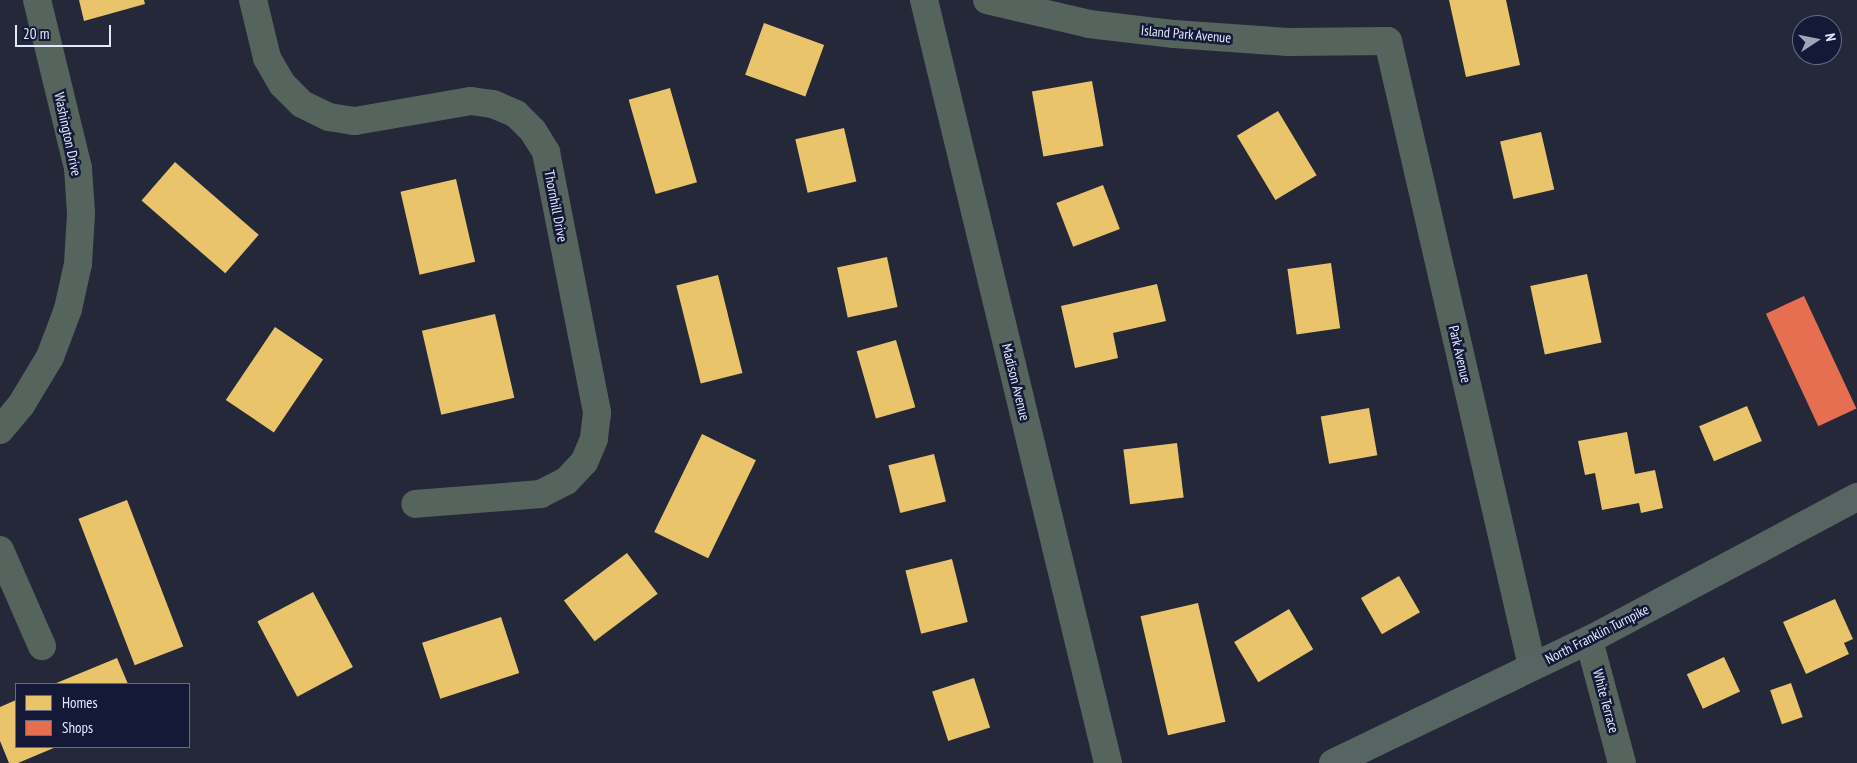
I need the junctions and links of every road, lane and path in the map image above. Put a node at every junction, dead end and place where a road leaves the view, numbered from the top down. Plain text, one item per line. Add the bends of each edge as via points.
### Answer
1 (37, 0) edge
2 (254, 0) edge
3 (924, 0) edge
4 (987, 0) edge
5 (1388, 41) joint
6 (0, 430) edge
7 (1857, 498) edge
8 (415, 504) dead end
9 (0, 550) edge
10 (1590, 640) junction
11 (42, 646) dead end
12 (1532, 666) junction
13 (1108, 763) edge
14 (1333, 763) edge
15 (1622, 763) edge

1 - 6 street, Washington Drive via 78,168 81,213 78,264 68,309 50,357 21,405
2 - 8 street, Thornhill Drive via 267,58 282,84 302,104 329,117 355,121 471,101 493,104 516,114 533,131 546,152 597,413 594,439 584,462 566,481 541,494
3 - 13 street, Madison Avenue
4 - 5 street, Island Park Avenue via 1089,24 1174,34 1288,42
5 - 12 street, Park Avenue
7 - 10 main road, North Franklin Turnpike
9 - 11 street
10 - 12 main road, North Franklin Turnpike
10 - 15 street, White Terrace
12 - 14 main road, North Franklin Turnpike

